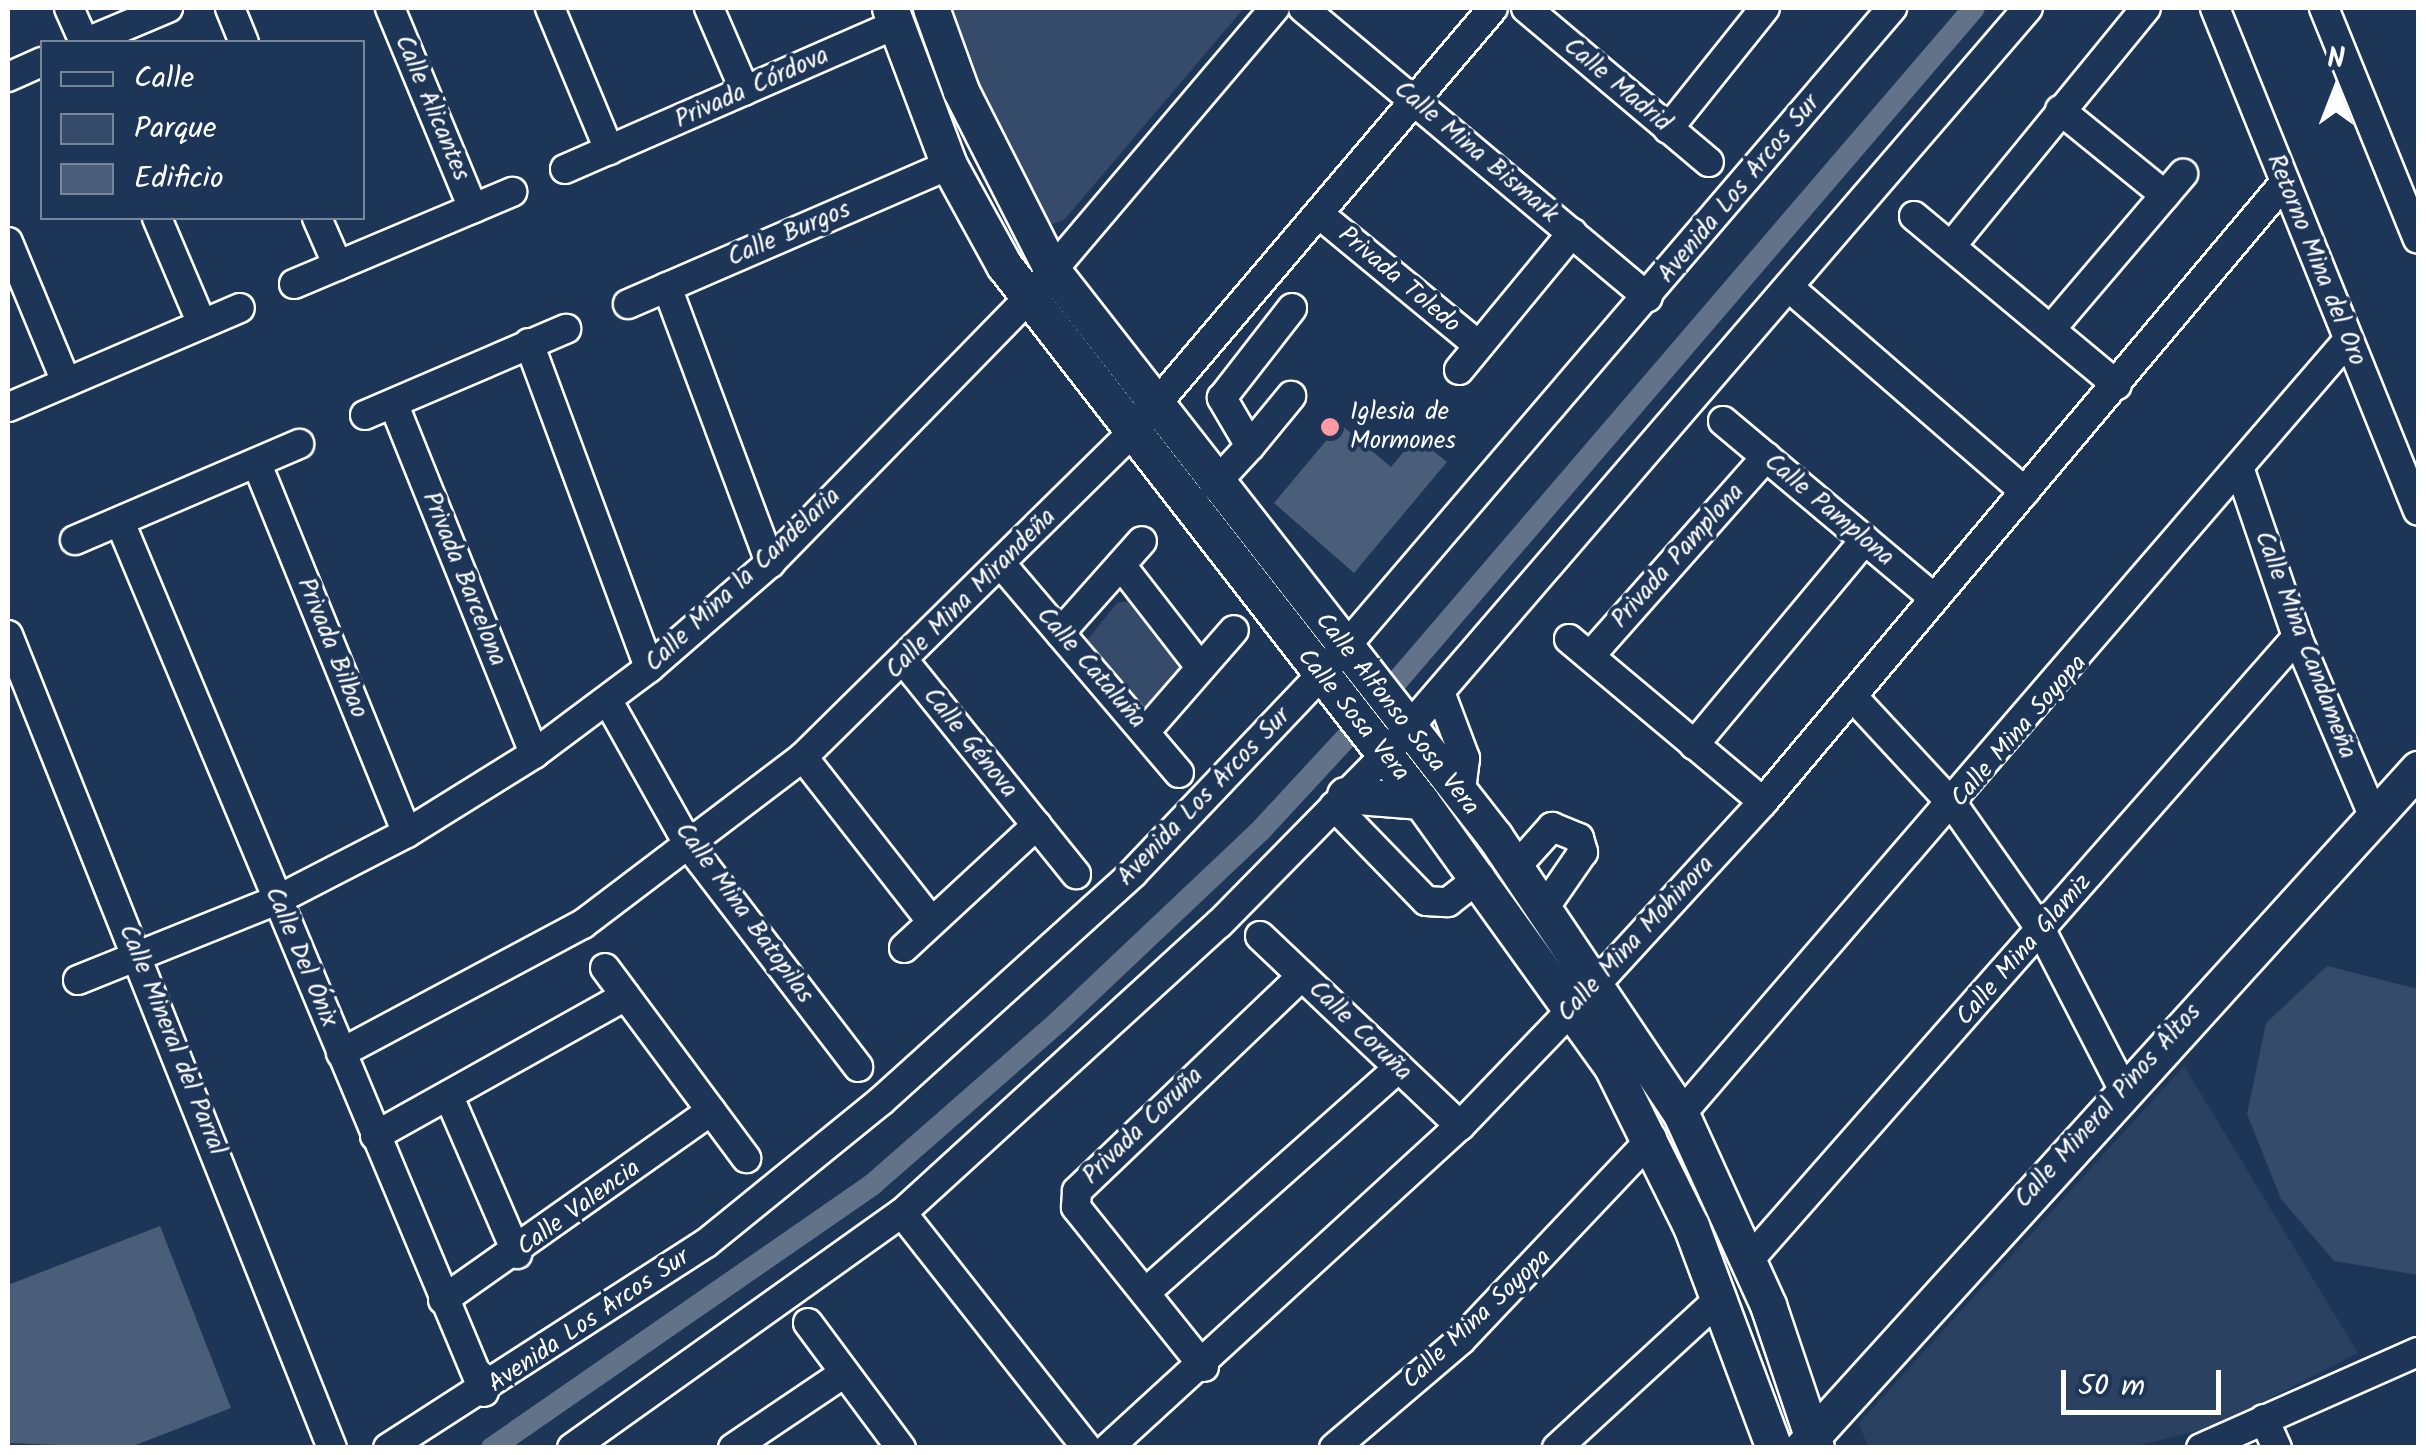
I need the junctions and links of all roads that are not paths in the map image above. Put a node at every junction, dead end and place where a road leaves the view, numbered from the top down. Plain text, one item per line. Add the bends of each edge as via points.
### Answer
1 (70, 8) edge
2 (168, 8) edge
3 (230, 8) edge
4 (390, 8) edge
5 (550, 8) edge
6 (709, 8) edge
7 (931, 8) edge
8 (1275, 8) edge
9 (1303, 8) edge
10 (1493, 8) edge
11 (1526, 8) edge
12 (1892, 8) edge
13 (2028, 8) edge
14 (2146, 8) edge
15 (2215, 8) edge
16 (2324, 8) edge
17 (1752, 12) edge
18 (892, 16) edge
19 (85, 40) edge
20 (91, 40) edge
21 (243, 40) edge
22 (40, 63) edge
23 (8, 77) edge
24 (744, 92) junction
25 (1413, 99) junction
26 (2060, 110) junction
27 (1668, 128) junction
28 (609, 150) junction
29 (1709, 162) dead end
30 (950, 165) junction
31 (565, 169) dead end
32 (2285, 182) junction
33 (512, 192) dead end
34 (473, 208) junction
35 (1319, 214) junction
36 (1914, 216) dead end
37 (159, 220) edge
38 (318, 220) edge
39 (1572, 233) junction
40 (2418, 239) edge
41 (8, 242) edge
42 (1952, 245) junction
43 (338, 266) junction
44 (1052, 270) junction
45 (294, 284) dead end
46 (668, 287) junction
47 (1792, 290) junction
48 (1648, 297) junction
49 (1028, 298) junction
50 (628, 304) dead end
51 (240, 308) dead end
52 (1292, 308) dead end
53 (202, 324) junction
54 (566, 328) dead end
55 (2051, 329) junction
56 (2348, 340) junction
57 (529, 343) junction
58 (1479, 346) junction
59 (1459, 370) dead end
60 (66, 382) junction
61 (2117, 385) junction
62 (1291, 396) dead end
63 (394, 404) junction
64 (9, 407) edge
65 (1153, 408) junction
66 (365, 415) dead end
67 (1723, 421) dead end
68 (1130, 435) junction
69 (299, 444) dead end
70 (1250, 446) junction
71 (1766, 457) junction
72 (257, 464) junction
73 (2241, 473) junction
74 (1214, 484) junction
75 (2025, 492) junction
76 (2418, 512) edge
77 (120, 522) junction
78 (75, 540) dead end
79 (1865, 540) junction
80 (1142, 541) dead end
81 (770, 563) junction
82 (1002, 564) junction
83 (1121, 565) junction
84 (1934, 598) junction
85 (1234, 630) dead end
86 (1060, 633) junction
87 (8, 635) edge
88 (2297, 637) junction
89 (904, 661) junction
90 (1334, 661) junction
91 (650, 668) junction
92 (1201, 668) junction
93 (1440, 692) junction
94 (1853, 697) junction
95 (608, 701) junction
96 (1409, 726) junction
97 (1146, 732) junction
98 (1694, 744) junction
99 (534, 754) junction
100 (1386, 754) junction
101 (803, 757) junction
102 (2418, 769) edge
103 (1179, 773) dead end
104 (1461, 794) junction
105 (1422, 800) junction
106 (1340, 801) junction
107 (1763, 802) junction
108 (1954, 806) junction
109 (2373, 815) junction
110 (1036, 825) junction
111 (406, 833) junction
112 (690, 847) junction
113 (1516, 867) junction
114 (1076, 874) dead end
115 (1480, 877) junction
116 (277, 900) junction
117 (1545, 907) junction
118 (932, 922) junction
119 (2041, 930) junction
120 (1260, 936) dead end
121 (904, 948) dead end
122 (138, 954) junction
123 (605, 968) dead end
124 (1302, 976) junction
125 (78, 980) dead end
126 (1598, 982) junction
127 (625, 996) junction
128 (1573, 1007) junction
129 (341, 1053) junction
130 (858, 1067) dead end
131 (1398, 1068) junction
132 (2122, 1089) junction
133 (450, 1100) junction
134 (711, 1110) junction
135 (1682, 1114) junction
136 (1460, 1126) junction
137 (375, 1136) junction
138 (1652, 1138) junction
139 (746, 1158) dead end
140 (902, 1213) junction
141 (517, 1254) junction
142 (1749, 1260) junction
143 (1145, 1293) junction
144 (1721, 1297) junction
145 (443, 1300) junction
146 (808, 1323) dead end
147 (2418, 1352) edge
148 (1204, 1367) junction
149 (844, 1372) junction
150 (484, 1392) junction
151 (2264, 1419) junction
152 (1810, 1444) edge
153 (332, 1448) edge
154 (388, 1448) edge
155 (572, 1448) edge
156 (733, 1448) edge
157 (901, 1448) edge
158 (1087, 1448) edge
159 (1108, 1448) edge
160 (1334, 1448) edge
161 (1557, 1448) edge
162 (1774, 1448) edge
163 (2202, 1448) edge
164 (2276, 1448) edge

1 - 19 street
2 - 20 street
3 - 21 street
4 - 34 street, Calle Alicantes
5 - 28 street
6 - 24 street
7 - 44 main road, Calle Alfonso Sosa Vera via 969,109
8 - 44 street, Calle Mina la Candelaria
9 - 25 street, Calle Mina Bismark
10 - 25 street, Calle Mina Mirandeña
11 - 27 street, Calle Madrid
12 - 48 street, Avenida Los Arcos Sur
13 - 47 street
14 - 26 street
15 - 32 street, Retorno Mina del Oro
16 - 40 street
17 - 27 street
18 - 24 street, Privada Córdova
18 - 30 main road, Calle Sosa Vera
22 - 23 street
24 - 28 street, Privada Córdova
25 - 35 street, Calle Mina Mirandeña
25 - 39 street, Calle Mina Bismark
26 - 42 street
26 - 55 street via 2174,184
27 - 29 street, Calle Madrid
28 - 31 street, Privada Córdova
30 - 46 street, Calle Burgos
30 - 49 main road, Calle Sosa Vera
32 - 56 street, Retorno Mina del Oro
32 - 61 street, Calle Mina Mohinora
33 - 34 street
34 - 43 street
35 - 58 street, Privada Toledo
35 - 65 street, Calle Mina Mirandeña
36 - 42 street
37 - 53 street
38 - 43 street
39 - 48 street, Calle Mina Bismark
39 - 58 street, Privada Toledo
41 - 60 street
42 - 55 street
43 - 45 street
44 - 49 street, Calle Mina la Candelaria
44 - 65 main road, Calle Alfonso Sosa Vera
46 - 50 street, Calle Burgos
46 - 81 street
47 - 75 street
47 - 93 street
48 - 90 street, Avenida Los Arcos Sur
49 - 68 main road, Calle Sosa Vera
49 - 81 street, Calle Mina la Candelaria
51 - 53 street
52 - 70 street via 1222,398
53 - 60 street
54 - 57 street
55 - 61 street
56 - 73 street, Calle Mina Soyopa
56 - 76 street, Retorno Mina del Oro
57 - 63 street
57 - 91 street
58 - 59 street, Privada Toledo
60 - 64 street
61 - 75 street, Calle Mina Mohinora
62 - 70 street
63 - 66 street
63 - 99 street, Privada Barcelona
65 - 68 street, Calle Mina Mirandeña
65 - 74 main road, Calle Alfonso Sosa Vera
67 - 71 street, Calle Pamplona
68 - 82 street, Calle Mina Mirandeña
68 - 90 main road, Calle Sosa Vera
69 - 72 street
70 - 74 street
71 - 79 street, Calle Pamplona
71 - 98 street, Privada Pamplona via 1579,647
72 - 77 street
72 - 111 street, Privada Bilbao
73 - 88 street, Calle Mina Candameña
73 - 108 street, Calle Mina Soyopa
74 - 90 main road, Calle Alfonso Sosa Vera
75 - 84 street, Calle Mina Mohinora
77 - 78 street
77 - 116 street, Calle Del Ónix
79 - 84 street, Calle Pamplona
79 - 98 street
80 - 83 street
81 - 91 street, Calle Mina la Candelaria
82 - 86 street, Calle Cataluña
82 - 89 street, Calle Mina Mirandeña
83 - 86 street
83 - 92 street
84 - 94 street, Calle Mina Mohinora
85 - 92 street
86 - 97 street, Calle Cataluña
87 - 122 street, Calle Mineral del Parral
88 - 109 street, Calle Mina Candameña
88 - 119 street, Calle Mina Glamiz
89 - 101 street, Calle Mina Mirandeña
89 - 110 street, Calle Génova
90 - 96 main road, Calle Alfonso Sosa Vera
90 - 100 main road, Calle Sosa Vera
90 - 150 street, Avenida Los Arcos Sur via 1132,873 881,1100 705,1244
91 - 95 street, Calle Mina la Candelaria
92 - 97 street
93 - 96 street
93 - 104 street via 1463,750
94 - 107 street, Calle Mina Mohinora
94 - 108 street
95 - 99 street, Calle Mina la Candelaria
95 - 112 street, Calle Mina Batopilas
96 - 100 street
96 - 104 main road, Calle Alfonso Sosa Vera
97 - 103 street, Calle Cataluña
98 - 107 street
99 - 111 street, Calle Mina la Candelaria
100 - 105 main road, Calle Sosa Vera
100 - 106 street
101 - 112 street, Calle Mina Mirandeña
101 - 118 street
102 - 109 main road, Calle Mineral Pinos Altos
104 - 113 main road, Calle Alfonso Sosa Vera
105 - 106 main road
105 - 115 main road, Calle Sosa Vera
106 - 115 street via 1426,901 1448,902
106 - 140 street via 1219,924
107 - 126 street, Calle Mina Mohinora
108 - 119 street
108 - 135 street, Calle Mina Soyopa
109 - 132 main road, Calle Mineral Pinos Altos
110 - 114 street, Calle Génova
110 - 118 street
111 - 116 street, Calle Mina la Candelaria
112 - 129 street, Calle Mina Mirandeña via 583,924
112 - 130 street, Calle Mina Batopilas
113 - 117 main road, Calle Alfonso Sosa Vera
113 - 117 street via 1552,827 1579,838 1583,852
115 - 128 main road, Calle Sosa Vera
116 - 122 street, Calle Mina la Candelaria
116 - 129 street, Calle Del Ónix
117 - 126 main road, Calle Alfonso Sosa Vera
118 - 121 street
119 - 132 street
119 - 142 street, Calle Mina Glamiz
120 - 124 street, Calle Coruña
122 - 125 street, Calle Mina la Candelaria
122 - 153 street, Calle Mineral del Parral
123 - 127 street
124 - 131 street, Calle Coruña
124 - 143 street, Privada Coruña via 1076,1190 1076,1206
126 - 128 street, Calle Mina Mohinora
126 - 135 main road, Calle Alfonso Sosa Vera
127 - 133 street
127 - 134 street
128 - 136 street, Calle Mina Mohinora
128 - 138 main road, Calle Sosa Vera
129 - 137 street, Calle Del Ónix
131 - 136 street, Calle Coruña
131 - 143 street
132 - 152 main road, Calle Mineral Pinos Altos
133 - 137 street
133 - 141 street
134 - 139 street
134 - 141 street, Calle Valencia
135 - 142 main road, Calle Alfonso Sosa Vera
136 - 148 street, Calle Mina Mohinora
137 - 145 street, Calle Del Ónix
138 - 144 main road, Calle Sosa Vera
138 - 160 street, Calle Mina Soyopa via 1461,1340
140 - 155 street
140 - 158 street
141 - 145 street, Calle Valencia
142 - 152 main road, Calle Alfonso Sosa Vera
143 - 148 street, Privada Coruña
144 - 161 street
144 - 162 main road, Calle Sosa Vera
145 - 150 street, Calle Del Ónix
146 - 149 street
147 - 151 street
148 - 159 street, Calle Mina Mohinora
149 - 156 street
149 - 157 street
150 - 154 street, Avenida Los Arcos Sur
151 - 163 street
151 - 164 street

